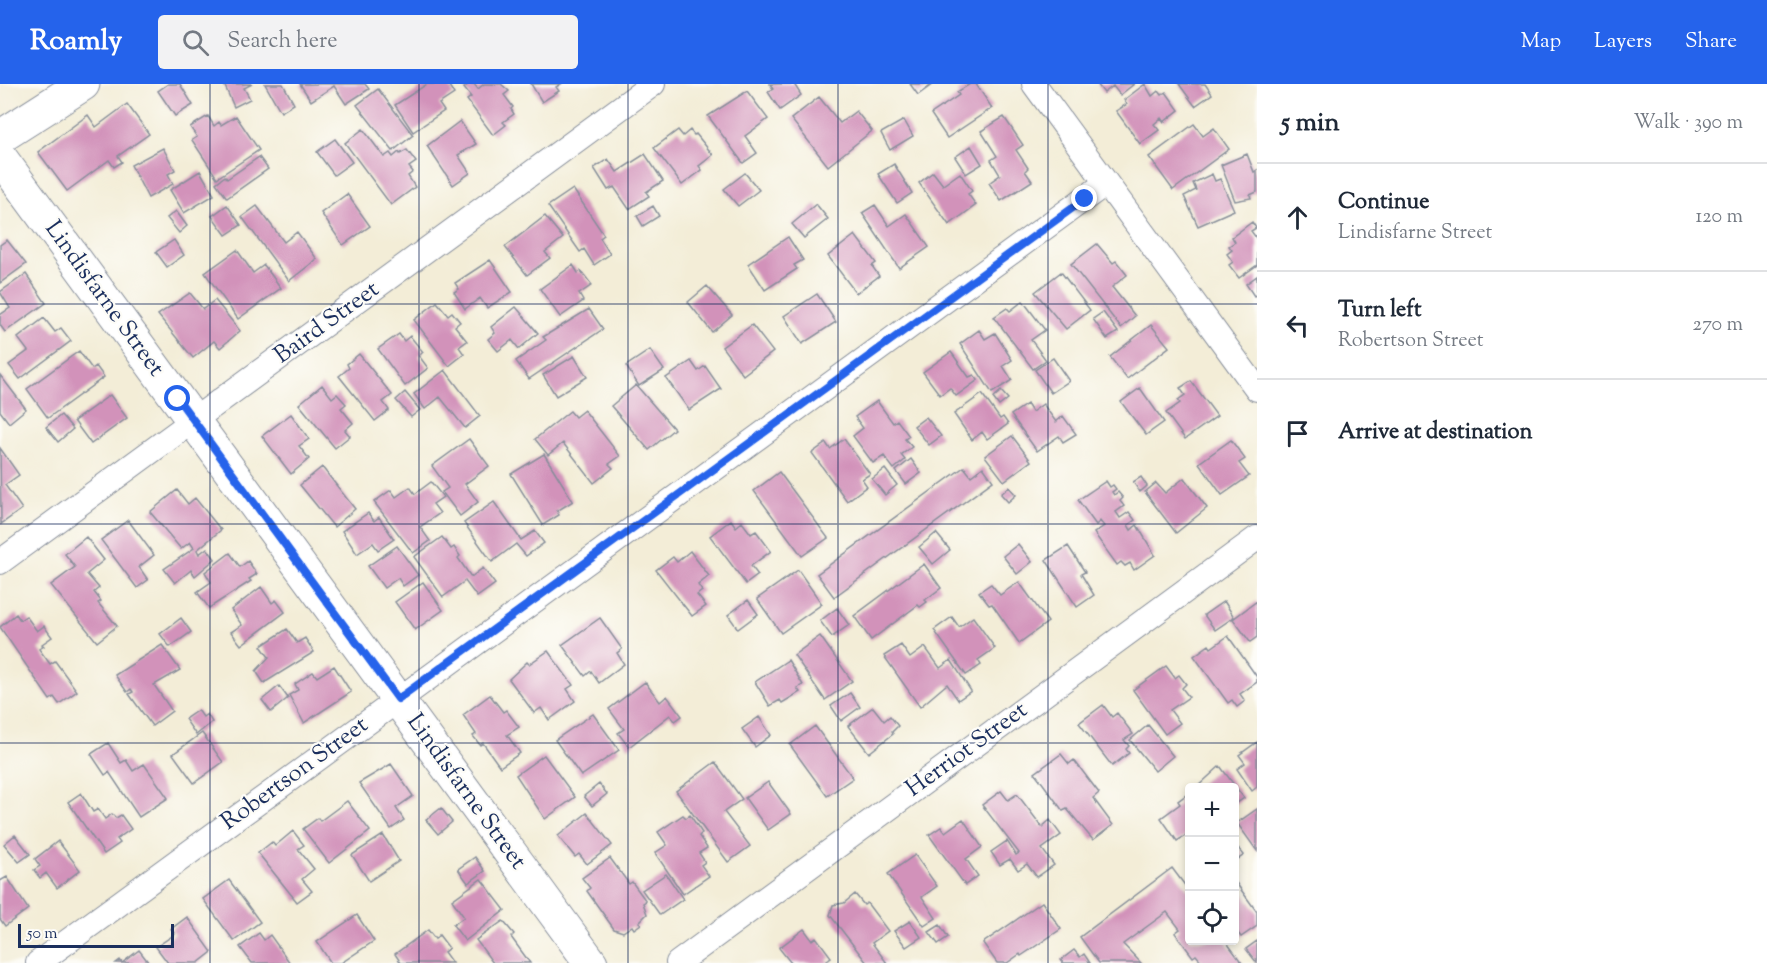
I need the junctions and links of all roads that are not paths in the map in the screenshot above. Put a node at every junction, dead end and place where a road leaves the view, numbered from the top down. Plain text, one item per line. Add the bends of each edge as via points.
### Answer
1 (83, 84) edge
2 (653, 84) edge
3 (1034, 84) edge
4 (0, 137) edge
5 (0, 157) edge
6 (1106, 183) junction
7 (1257, 389) edge
8 (193, 420) junction
9 (1257, 538) edge
10 (0, 562) edge
11 (398, 699) junction
12 (38, 963) edge
13 (591, 963) edge
14 (678, 963) edge

1 - 4 street
2 - 8 street, Baird Street
3 - 6 street
5 - 8 street, Lindisfarne Street
6 - 7 street
6 - 11 street, Robertson Street
8 - 10 street, Baird Street
8 - 11 street, Lindisfarne Street
9 - 14 street, Herriot Street
11 - 12 street, Robertson Street
11 - 13 street, Lindisfarne Street

